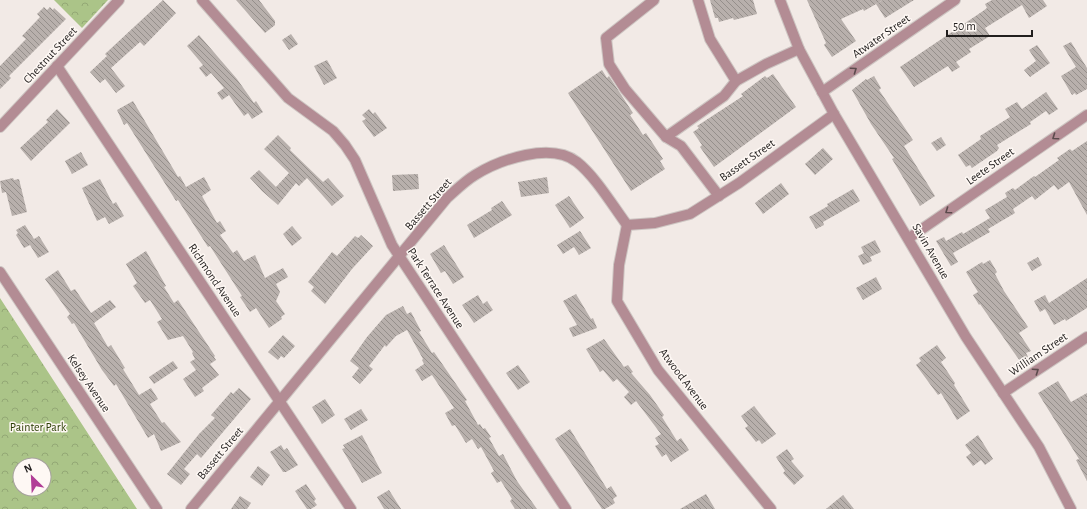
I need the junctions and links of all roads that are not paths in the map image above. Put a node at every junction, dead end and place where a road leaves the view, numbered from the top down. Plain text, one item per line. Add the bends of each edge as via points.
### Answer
1 (119, 0) edge
2 (202, 0) edge
3 (654, 0) edge
4 (698, 0) edge
5 (780, 0) edge
6 (955, 0) edge
7 (799, 49) junction
8 (57, 66) junction
9 (736, 81) junction
10 (822, 92) junction
11 (834, 114) junction
12 (1087, 115) edge
13 (0, 127) edge
14 (666, 137) junction
15 (719, 196) junction
16 (627, 225) junction
17 (908, 238) junction
18 (399, 257) junction
19 (0, 272) edge
20 (1087, 337) edge
21 (1003, 393) junction
22 (280, 401) junction
23 (157, 509) edge
24 (191, 509) edge
25 (351, 509) edge
26 (566, 509) edge
27 (770, 509) edge
28 (1071, 509) edge

1 - 8 street, Chestnut Street
2 - 18 street, Park Terrace Avenue via 288,98 333,131 345,145 355,160
3 - 14 street via 606,38 606,46 609,64 625,89
4 - 9 street via 710,39
5 - 7 street, Savin Avenue
10 -> 6 street, Atwater Street
7 - 9 street
7 - 10 street, Savin Avenue
8 - 13 street, Chestnut Street
8 - 22 street, Richmond Avenue
9 - 14 street via 724,96
10 - 11 street, Savin Avenue
11 - 15 street, Bassett Street
11 - 17 street, Savin Avenue
12 -> 17 street, Leete Street
14 - 15 street via 681,146
15 - 16 street, Bassett Street via 690,214 655,223
16 - 18 street, Bassett Street via 577,162 557,154 528,155 495,165 463,183 447,198
16 - 27 street, Atwood Avenue via 619,265 617,301 658,370
17 - 21 street, Savin Avenue via 966,337
18 - 22 street, Bassett Street
18 - 26 street, Park Terrace Avenue
19 - 23 street, Kelsey Avenue
21 -> 20 street, William Street
21 - 28 street, Savin Avenue via 1039,447
22 - 24 street, Bassett Street
22 - 25 street, Richmond Avenue

